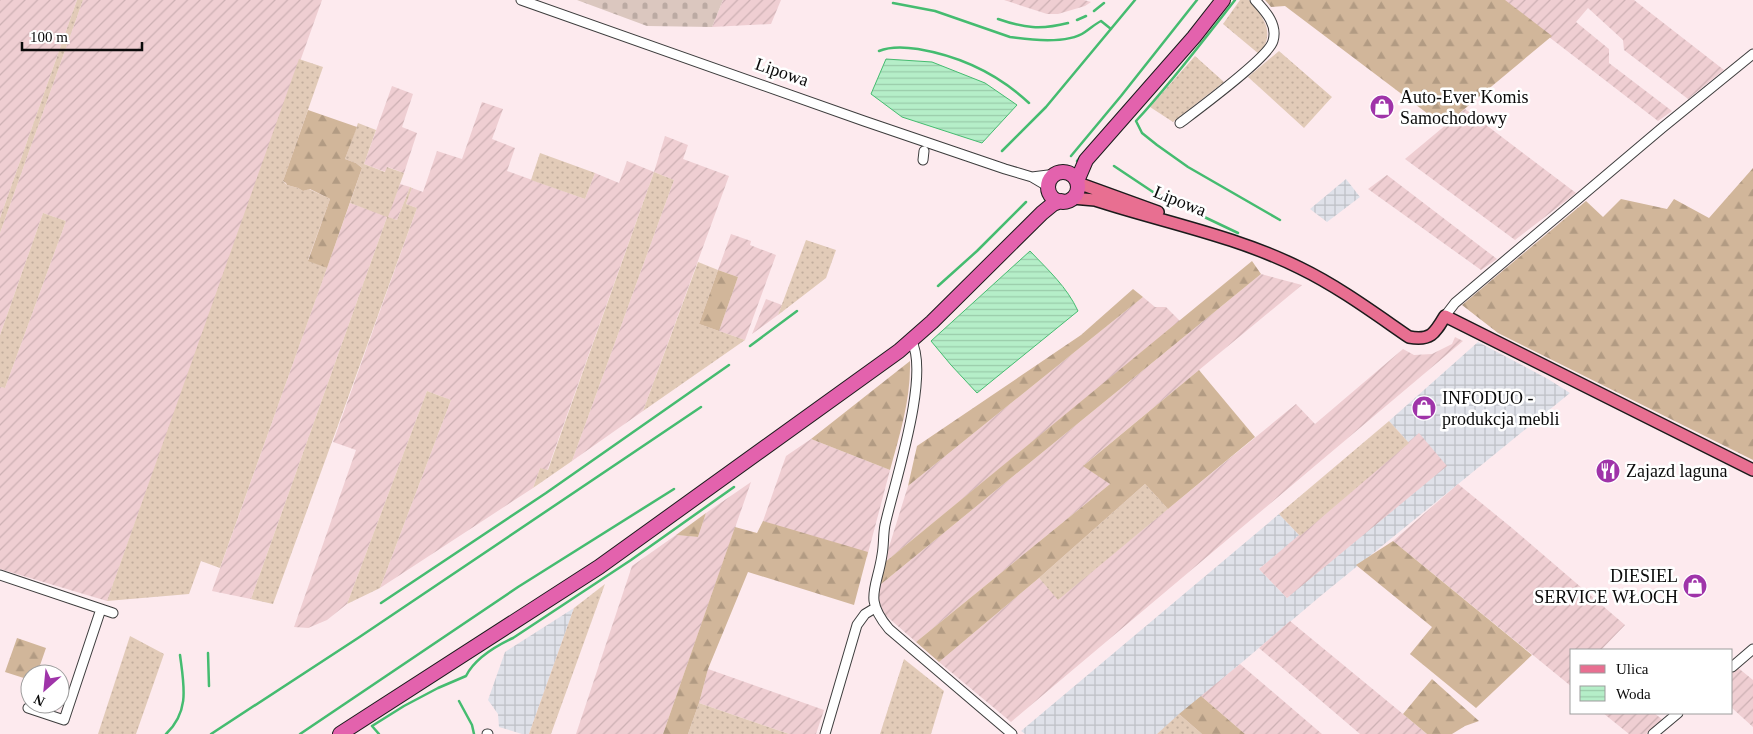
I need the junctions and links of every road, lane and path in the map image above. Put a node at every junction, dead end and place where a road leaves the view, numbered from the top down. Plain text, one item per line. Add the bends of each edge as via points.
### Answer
1 (522, 0) edge
2 (1224, 0) edge
3 (1255, 0) edge
4 (1753, 54) edge
5 (1180, 123) dead end
6 (1032, 176) junction
7 (1070, 177) junction
8 (1058, 195) junction
9 (1215, 235) junction
10 (1445, 316) junction
11 (911, 340) junction
12 (1753, 470) edge
13 (0, 575) edge
14 (875, 608) junction
15 (101, 609) junction
16 (113, 613) dead end
17 (1753, 649) edge
18 (1733, 666) edge
19 (70, 702) edge
20 (46, 714) edge
21 (66, 714) edge
22 (1677, 714) edge
23 (340, 734) edge
24 (825, 734) edge
25 (1012, 734) edge
26 (1653, 734) edge

1 - 6 street, Lipowa via 864,121
2 - 7 highway
3 - 5 street via 1272,24 1271,47
4 - 10 street via 1455,303
6 - 7 street, Lipowa
6 - 8 street, Lipowa
7 - 8 highway via 1077,191
7 - 8 highway via 1050,181
7 - 9 main road, Lipowa
8 - 9 main road, Lipowa via 1095,200
8 - 11 highway via 1053,204
9 - 10 main road via 1298,267 1330,284 1409,337 1433,334
10 - 12 main road
11 - 14 street via 916,352 916,391 885,525 874,586
11 - 23 highway via 892,357 599,567
13 - 15 street
14 - 24 street via 865,614 858,625
14 - 25 street via 889,629
15 - 16 street
15 - 19 street
17 - 18 street
20 - 21 street via 64,720
22 - 26 street

